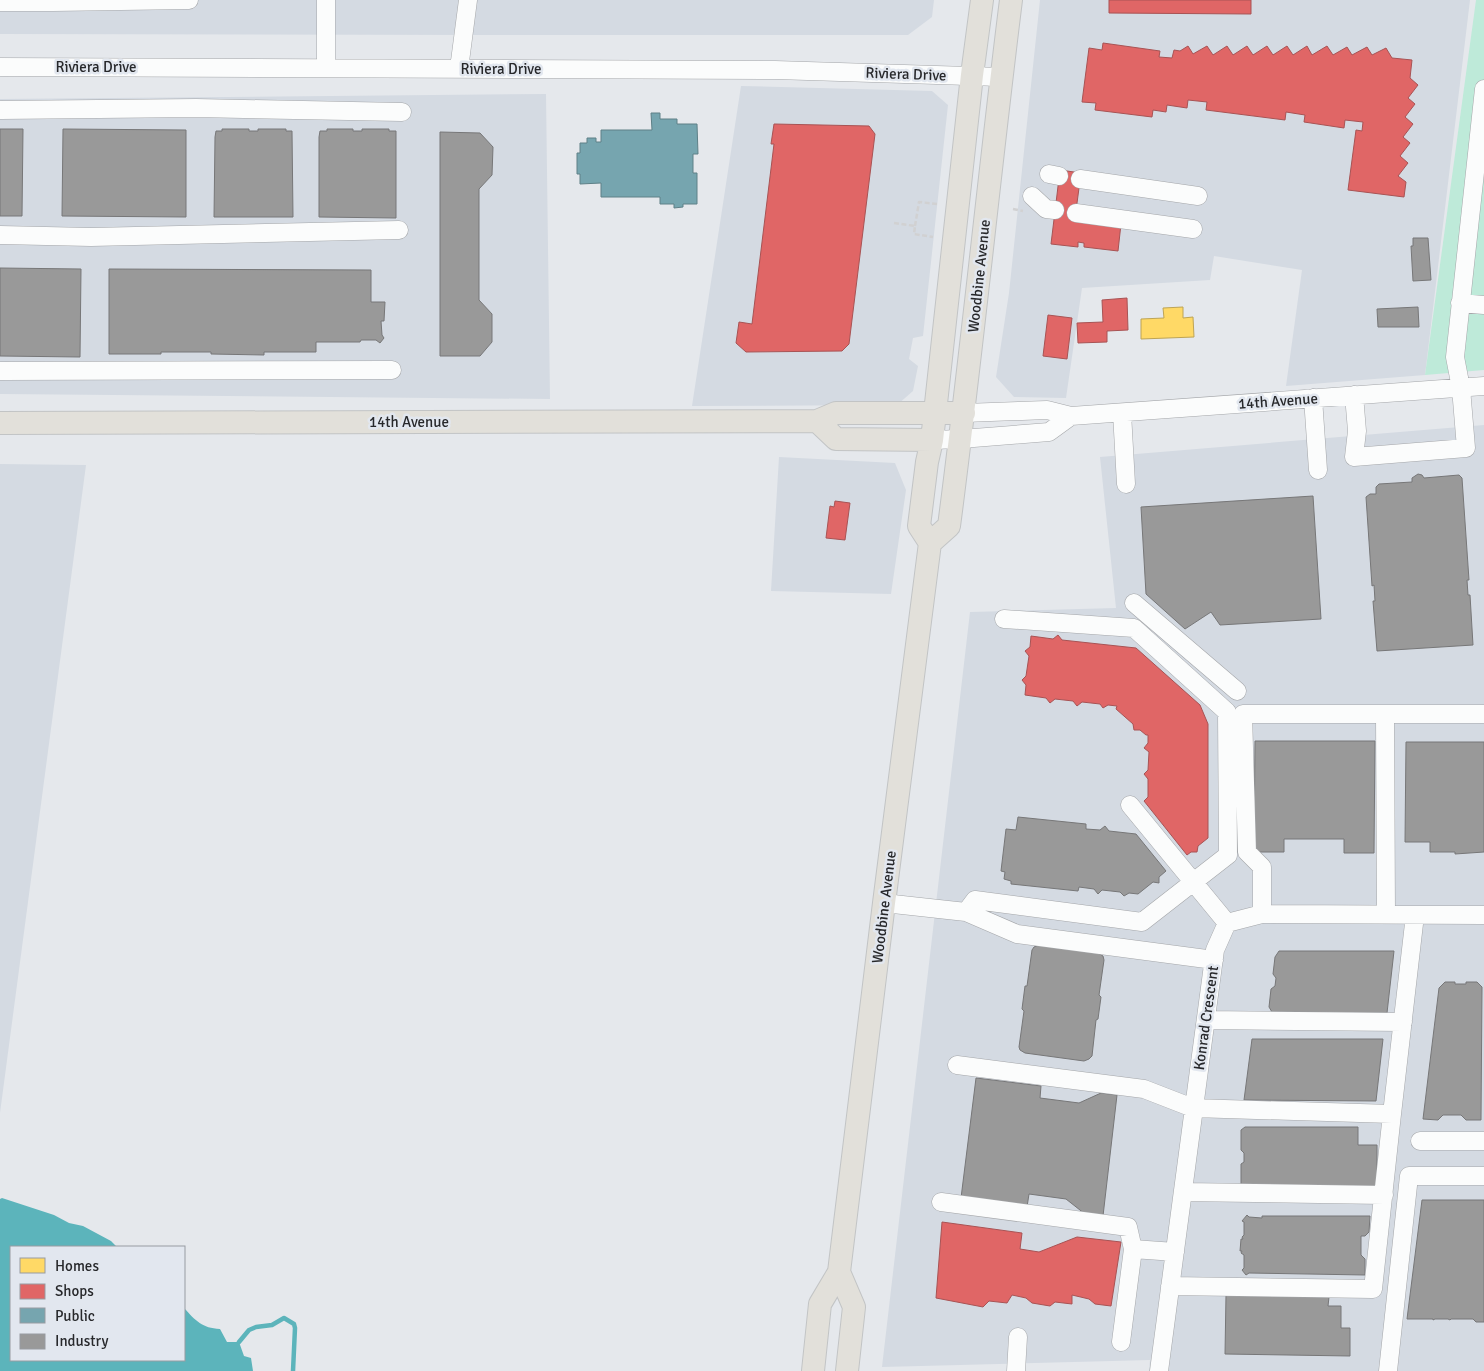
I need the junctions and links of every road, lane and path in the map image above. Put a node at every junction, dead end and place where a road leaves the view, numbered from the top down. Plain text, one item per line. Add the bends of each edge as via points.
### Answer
1 (189, 0) edge
2 (326, 0) edge
3 (468, 0) edge
4 (982, 0) edge
5 (1011, 0) edge
6 (0, 2) edge
7 (0, 66) edge
8 (326, 68) junction
9 (459, 69) junction
10 (972, 75) junction
11 (1001, 76) junction
12 (1484, 89) edge
13 (0, 110) edge
14 (402, 112) dead end
15 (1482, 130) edge
16 (1080, 179) dead end
17 (1032, 196) dead end
18 (1198, 196) dead end
19 (937, 204) dead end
20 (1055, 210) dead end
21 (1076, 213) dead end
22 (894, 223) dead end
23 (916, 226) junction
24 (1193, 229) dead end
25 (399, 230) dead end
26 (0, 235) edge
27 (933, 237) dead end
28 (1460, 303) junction
29 (1484, 305) edge
30 (946, 314) junction
31 (975, 320) junction
32 (392, 370) dead end
33 (0, 371) edge
34 (1484, 386) edge
35 (1461, 388) junction
36 (1354, 395) junction
37 (1314, 398) junction
38 (934, 413) junction
39 (1122, 413) junction
40 (964, 414) junction
41 (1071, 416) junction
42 (817, 421) junction
43 (0, 423) edge
44 (961, 439) junction
45 (932, 440) junction
46 (1318, 470) dead end
47 (1126, 484) dead end
48 (930, 543) junction
49 (1134, 603) dead end
50 (1004, 619) dead end
51 (1237, 691) dead end
52 (1385, 714) junction
53 (1484, 714) edge
54 (1130, 805) dead end
55 (1194, 882) junction
56 (884, 904) junction
57 (966, 912) junction
58 (1262, 914) junction
59 (1386, 914) junction
60 (1415, 914) junction
61 (1484, 915) edge
62 (1227, 923) junction
63 (1214, 960) junction
64 (1206, 1020) junction
65 (1403, 1022) junction
66 (957, 1065) dead end
67 (1194, 1108) junction
68 (1392, 1114) junction
69 (1420, 1141) dead end
70 (1484, 1141) edge
71 (1484, 1176) edge
72 (1183, 1192) junction
73 (1384, 1195) junction
74 (940, 1202) dead end
75 (1133, 1249) junction
76 (1174, 1252) junction
77 (839, 1272) junction
78 (1170, 1286) junction
79 (1018, 1336) dead end
80 (1121, 1342) dead end
81 (813, 1371) edge
82 (847, 1371) edge
83 (1016, 1371) edge
84 (1159, 1371) edge
85 (1388, 1371) edge

1 - 6 street
2 - 8 street
3 - 9 street
4 - 10 main road, Woodbine Avenue
5 - 11 main road, Woodbine Avenue
7 - 8 street, Riviera Drive
8 - 9 street, Riviera Drive
9 - 10 street, Riviera Drive via 775,70
10 - 11 street, Riviera Drive
10 - 30 main road, Woodbine Avenue
11 - 31 main road, Woodbine Avenue
12 - 15 street
13 - 14 street via 196,108
15 - 28 street
16 - 18 street
17 - 20 street via 1046,209
19 - 23 path via 919,202
21 - 24 street
22 - 23 path
23 - 27 path via 914,234
25 - 26 street via 91,237
28 - 29 street
28 - 35 street via 1455,357
30 - 31 main road
30 - 38 main road, Woodbine Avenue
31 - 40 main road, Woodbine Avenue
32 - 33 street
34 - 35 street, 14th Avenue
35 - 36 street, 14th Avenue
35 - 36 street via 1466,448 1354,457 1357,431
36 - 37 street, 14th Avenue
37 - 39 street, 14th Avenue
37 - 46 street
38 - 40 main road, 14th Avenue
38 - 42 main road, 14th Avenue via 836,413
38 - 45 main road, Woodbine Avenue
39 - 41 street, 14th Avenue
39 - 47 street
40 - 41 street, 14th Avenue via 1047,410
40 - 44 main road, Woodbine Avenue
41 - 44 street via 1049,432
42 - 43 main road, 14th Avenue
42 - 45 main road via 836,439
44 - 45 street
44 - 48 main road, Woodbine Avenue via 949,526
45 - 48 main road, Woodbine Avenue via 919,526
48 - 56 main road, Woodbine Avenue
49 - 51 street
50 - 55 street via 1134,628 1227,712 1228,855
52 - 53 street
52 - 58 street via 1243,714 1247,852 1262,867
52 - 59 street
54 - 55 street
55 - 57 street via 1142,922 975,900
55 - 62 street
56 - 57 street
56 - 77 main road, Woodbine Avenue
57 - 63 street via 1018,934
58 - 59 street
58 - 62 street
59 - 60 street
60 - 61 street
60 - 65 street
62 - 63 street, Konrad Crescent
63 - 64 street, Konrad Crescent
64 - 65 street
64 - 67 street, Konrad Crescent
65 - 68 street
66 - 67 street via 1144,1089
67 - 68 street
67 - 72 street, Konrad Crescent
68 - 73 street
69 - 70 street
71 - 85 street via 1409,1176
72 - 73 street
72 - 76 street, Konrad Crescent
73 - 78 street via 1373,1289
74 - 75 street via 1128,1227
75 - 76 street
75 - 80 street
76 - 78 street, Konrad Crescent
77 - 81 main road, Woodbine Avenue via 820,1304
77 - 82 main road via 854,1307
78 - 84 street, Konrad Crescent
79 - 83 street

